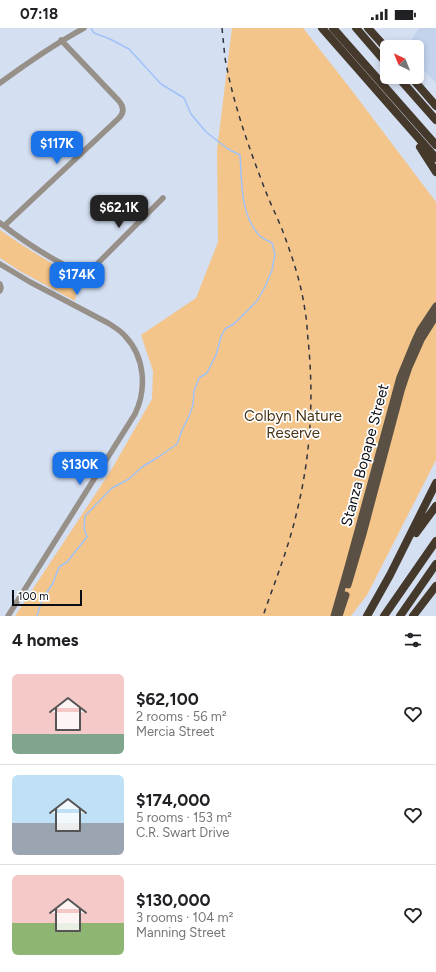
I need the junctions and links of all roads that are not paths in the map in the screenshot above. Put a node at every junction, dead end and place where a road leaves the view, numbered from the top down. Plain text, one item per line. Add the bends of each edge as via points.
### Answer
1 (84, 28) edge
2 (322, 28) edge
3 (333, 28) edge
4 (356, 28) edge
5 (368, 28) edge
6 (62, 40) junction
7 (380, 41) edge
8 (380, 56) edge
9 (363, 75) junction
10 (0, 83) edge
11 (404, 84) edge
12 (418, 85) joint
13 (436, 103) edge
14 (436, 106) edge
15 (436, 120) edge
16 (436, 145) edge
17 (436, 158) edge
18 (436, 172) edge
19 (163, 198) dead end
20 (2, 225) edge
21 (0, 264) edge
22 (436, 306) edge
23 (436, 316) edge
24 (436, 483) edge
25 (436, 506) edge
26 (436, 541) edge
27 (436, 564) edge
28 (390, 575) junction
29 (436, 585) edge
30 (8, 616) edge
31 (334, 616) edge
32 (339, 616) edge
33 (367, 616) edge
34 (384, 616) edge
35 (400, 616) edge
36 (412, 616) edge

1 - 6 street
2 - 9 highway
3 - 16 highway
4 - 8 highway
5 - 7 highway
6 - 10 street
6 - 20 street via 122,104 122,116
9 - 17 highway
9 - 18 highway via 418,143
11 - 15 highway
12 - 13 highway
12 - 14 highway
19 - 20 street via 96,265 81,271 40,251
21 - 30 street via 118,329 134,349 142,376 140,402 135,414
22 - 31 main road, Stanza Bopape Street via 417,336 400,376
23 - 32 main road, Stanza Bopape Street via 421,340 405,379
24 - 28 highway
25 - 28 highway
26 - 34 highway
27 - 35 highway
28 - 33 highway
29 - 36 highway

